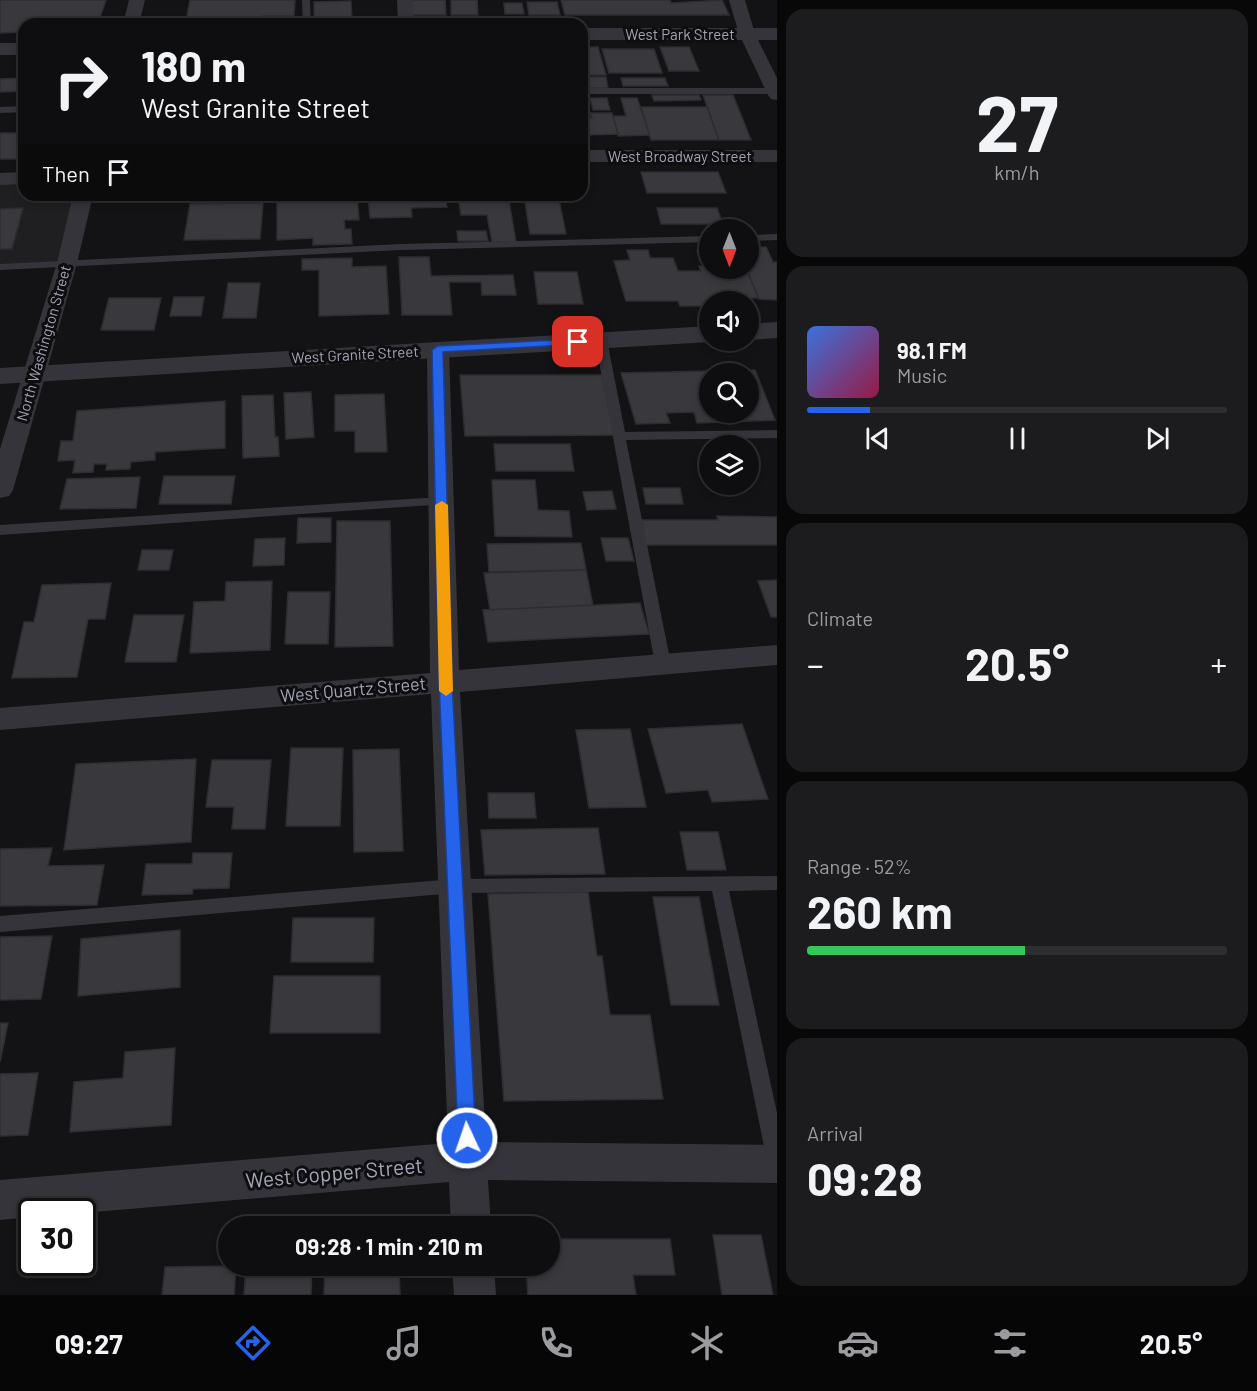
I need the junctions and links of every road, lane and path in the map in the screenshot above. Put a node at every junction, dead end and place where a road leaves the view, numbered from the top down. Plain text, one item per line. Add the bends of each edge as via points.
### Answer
1 (137, 0) edge
2 (306, 0) edge
3 (405, 0) edge
4 (737, 0) edge
5 (132, 18) edge
6 (307, 18) edge
7 (406, 18) edge
8 (588, 34) edge
9 (747, 34) junction
10 (777, 34) edge
11 (18, 48) edge
12 (0, 50) edge
13 (588, 91) edge
14 (776, 92) edge
15 (18, 109) edge
16 (0, 110) edge
17 (588, 156) edge
18 (777, 156) edge
19 (18, 178) edge
20 (0, 179) edge
21 (82, 201) edge
22 (777, 237) edge
23 (759, 238) edge
24 (699, 239) edge
25 (67, 263) junction
26 (0, 267) edge
27 (777, 330) edge
28 (759, 331) edge
29 (699, 335) edge
30 (601, 340) junction
31 (438, 350) junction
32 (34, 374) junction
33 (0, 376) edge
34 (777, 434) edge
35 (619, 436) junction
36 (0, 490) edge
37 (441, 501) junction
38 (0, 530) edge
39 (777, 655) edge
40 (663, 664) junction
41 (446, 681) junction
42 (0, 719) edge
43 (719, 883) junction
44 (777, 883) edge
45 (455, 886) junction
46 (0, 924) edge
47 (468, 1161) junction
48 (777, 1163) edge
49 (0, 1200) edge
50 (470, 1216) edge
51 (474, 1276) edge
52 (475, 1295) edge

1 - 5 street
2 - 6 lane
3 - 7 street
4 - 9 street
8 - 9 street, West Park Street
9 - 10 street, West Park Street
9 - 14 street
11 - 12 street
13 - 14 lane
15 - 16 lane
17 - 18 street, West Broadway Street
19 - 20 street
21 - 25 street, North Washington Street
22 - 23 lane
24 - 25 lane via 401,247
25 - 26 lane
25 - 32 street, North Washington Street
27 - 28 street
29 - 30 street, West Granite Street
30 - 31 street, West Granite Street
30 - 35 lane
31 - 32 street, West Granite Street
31 - 37 street
32 - 33 street, West Granite Street
32 - 36 street, North Washington Street
34 - 35 lane
35 - 40 lane
37 - 38 lane
37 - 41 street
39 - 40 street, West Quartz Street
40 - 41 street, West Quartz Street
41 - 42 street, West Quartz Street
41 - 45 street
43 - 44 lane
43 - 45 lane
43 - 48 lane
45 - 46 lane
45 - 47 street
47 - 48 street, West Copper Street
47 - 49 street, West Copper Street
47 - 50 street
51 - 52 street

